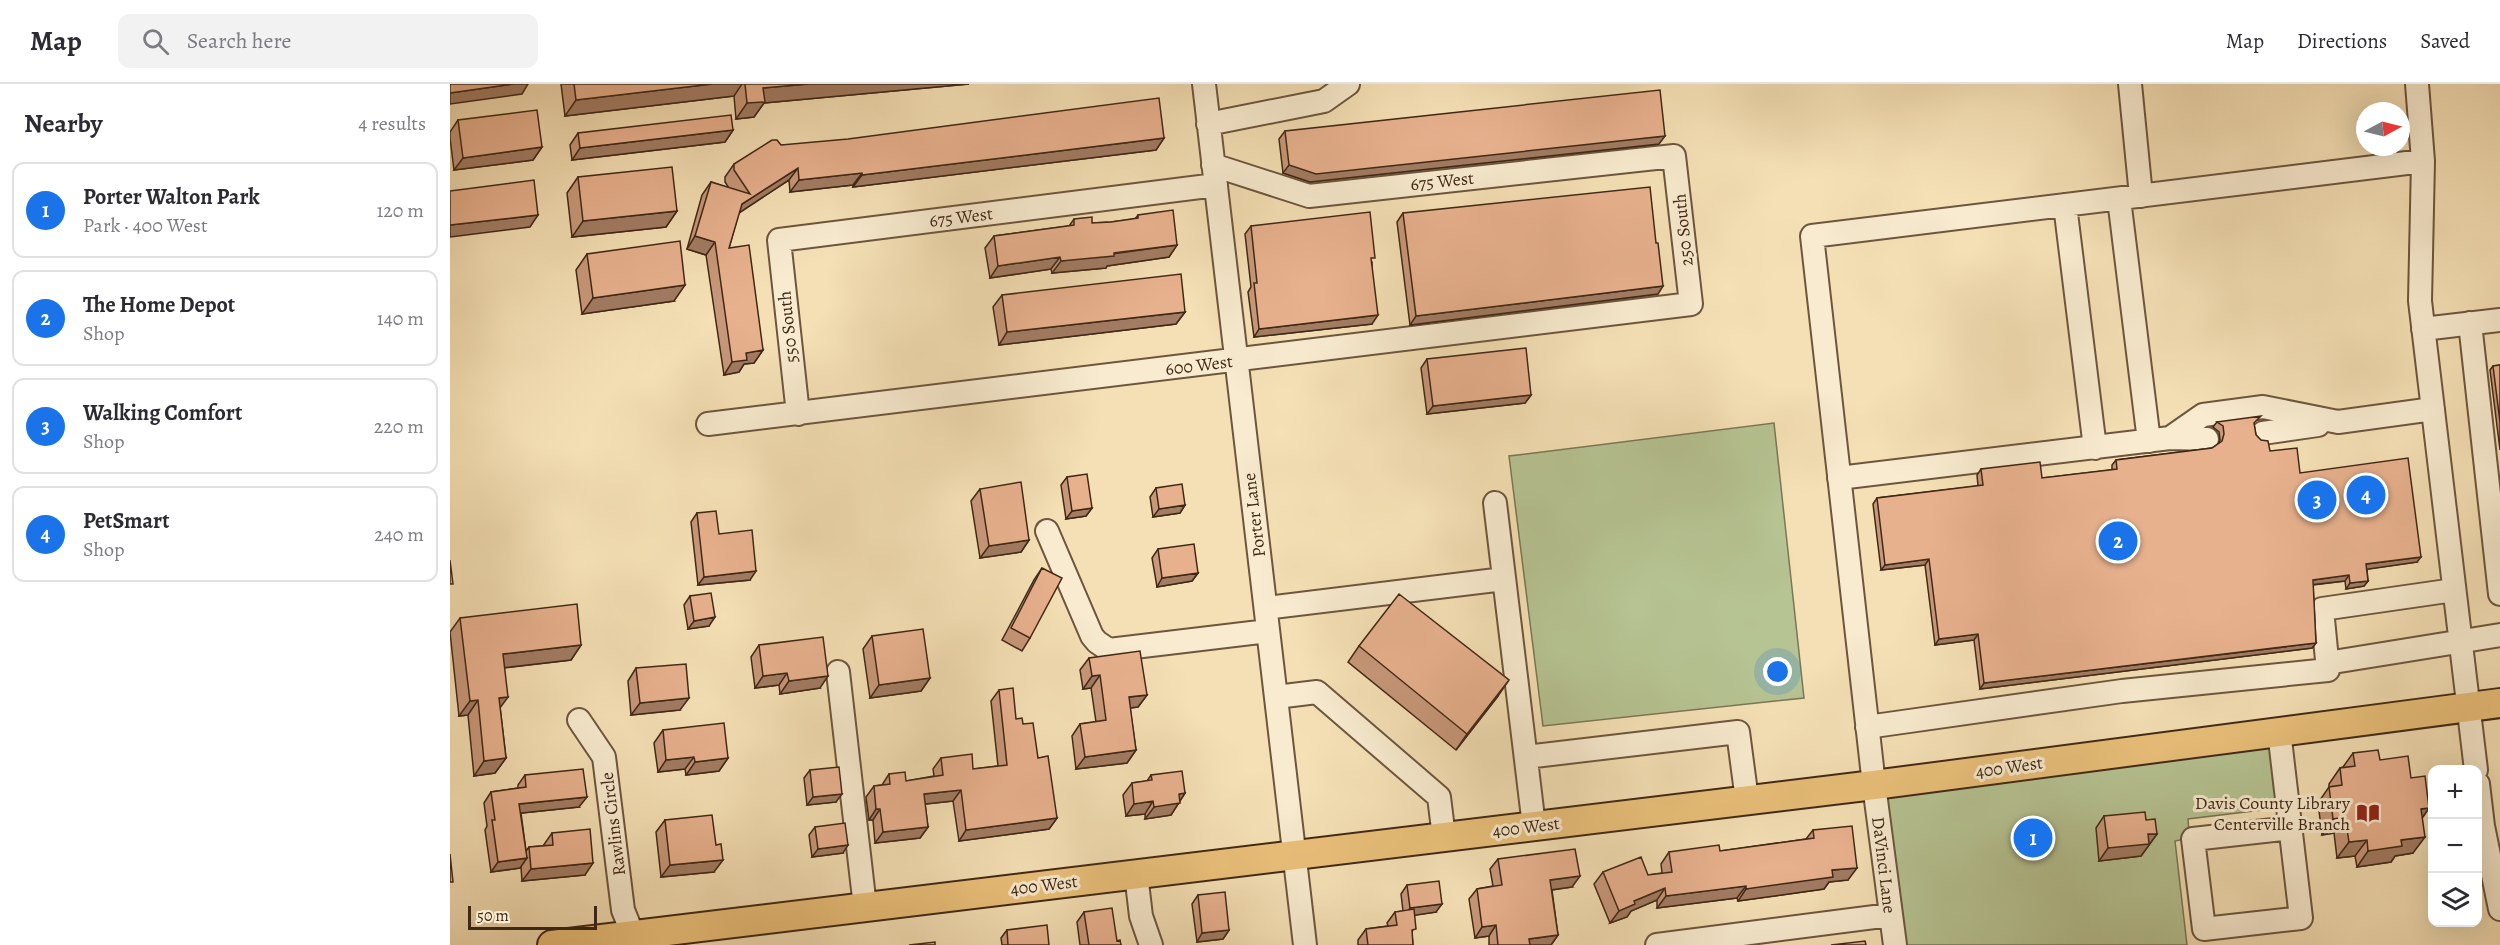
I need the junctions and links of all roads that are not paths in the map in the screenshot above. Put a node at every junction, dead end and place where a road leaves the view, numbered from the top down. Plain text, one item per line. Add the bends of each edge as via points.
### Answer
1 (1204, 84) edge
2 (1348, 84) edge
3 (2130, 84) edge
4 (2417, 84) edge
5 (1208, 124) junction
6 (1674, 156) joint
7 (2423, 161) junction
8 (1214, 175) junction
9 (2130, 197) junction
10 (2065, 205) junction
11 (778, 240) joint
12 (1691, 304) joint
13 (2500, 320) edge
14 (2470, 323) junction
15 (2423, 329) junction
16 (1236, 361) junction
17 (2433, 409) junction
18 (798, 414) junction
19 (2338, 422) junction
20 (708, 424) dead end
21 (2263, 433) dead end
22 (2160, 440) junction
23 (2207, 440) dead end
24 (2095, 447) junction
25 (1839, 478) junction
26 (1495, 503) dead end
27 (1047, 531) dead end
28 (1504, 579) junction
29 (2454, 590) junction
30 (2500, 594) edge
31 (1266, 608) junction
32 (1268, 631) junction
33 (2500, 635) edge
34 (2460, 643) junction
35 (2327, 663) junction
36 (838, 672) dead end
37 (1276, 697) junction
38 (2500, 703) edge
39 (2468, 707) junction
40 (579, 720) dead end
41 (1867, 727) junction
42 (2279, 731) junction
43 (1526, 757) junction
44 (2475, 765) edge
45 (1874, 785) junction
46 (2482, 797) edge
47 (1747, 800) junction
48 (1534, 826) junction
49 (2491, 826) edge
50 (2290, 828) junction
51 (1444, 837) junction
52 (1294, 854) junction
53 (1136, 874) junction
54 (865, 906) junction
55 (2500, 909) edge
56 (1890, 915) junction
57 (634, 940) edge
58 (552, 945) edge
59 (1151, 945) edge
60 (1305, 945) edge
61 (1657, 945) edge
62 (1895, 945) edge

1 - 5 street, Porter Lane
2 - 5 street via 1324,101
3 - 9 street
4 - 7 street
5 - 8 street, Porter Lane
6 - 8 street, 675 West via 1309,196
6 - 12 street, 250 South
7 - 9 street
7 - 15 street
8 - 11 street, 675 West
8 - 16 street, Porter Lane
9 - 10 street
9 - 22 street
10 - 24 street
10 - 25 street, DaVinci Lane via 1812,236
11 - 18 street, 550 South
12 - 16 street, 600 West
13 - 14 street
14 - 15 street
14 - 30 street
15 - 17 street
16 - 18 street, 600 West
16 - 31 street, Porter Lane
17 - 19 street
17 - 29 street
18 - 20 street, 600 West
19 - 21 street
19 - 22 street via 2263,407 2203,415
22 - 23 street
22 - 24 street
24 - 25 street
25 - 41 street, DaVinci Lane
26 - 28 street
27 - 32 street via 1092,636 1109,650
28 - 31 street
28 - 43 street
29 - 34 street
29 - 35 street via 2322,609
31 - 32 street, Porter Lane
32 - 37 street, Porter Lane
33 - 34 street
34 - 35 street
34 - 39 street
35 - 41 street via 2328,670 2122,691
36 - 54 street
37 - 51 street via 1317,692 1439,797
37 - 52 street, Porter Lane
38 - 39 main road, 400 West
39 - 42 main road, 400 West
39 - 44 street
40 - 57 street, Rawlins Circle via 604,757 623,909
41 - 45 street, DaVinci Lane
42 - 45 main road, 400 West
42 - 50 street
43 - 47 street via 1738,732
43 - 48 street
45 - 47 main road, 400 West
45 - 56 street, DaVinci Lane
46 - 49 street
47 - 48 main road, 400 West
48 - 51 main road, 400 West
49 - 55 street
50 - 50 street via 2193,839 2204,929 2301,918
51 - 52 main road, 400 West
52 - 53 main road, 400 West
52 - 60 street, Porter Lane
53 - 54 main road, 400 West
53 - 59 street via 1141,916
54 - 57 main road, 400 West
56 - 61 street
56 - 62 street, DaVinci Lane
57 - 58 main road, 400 West

